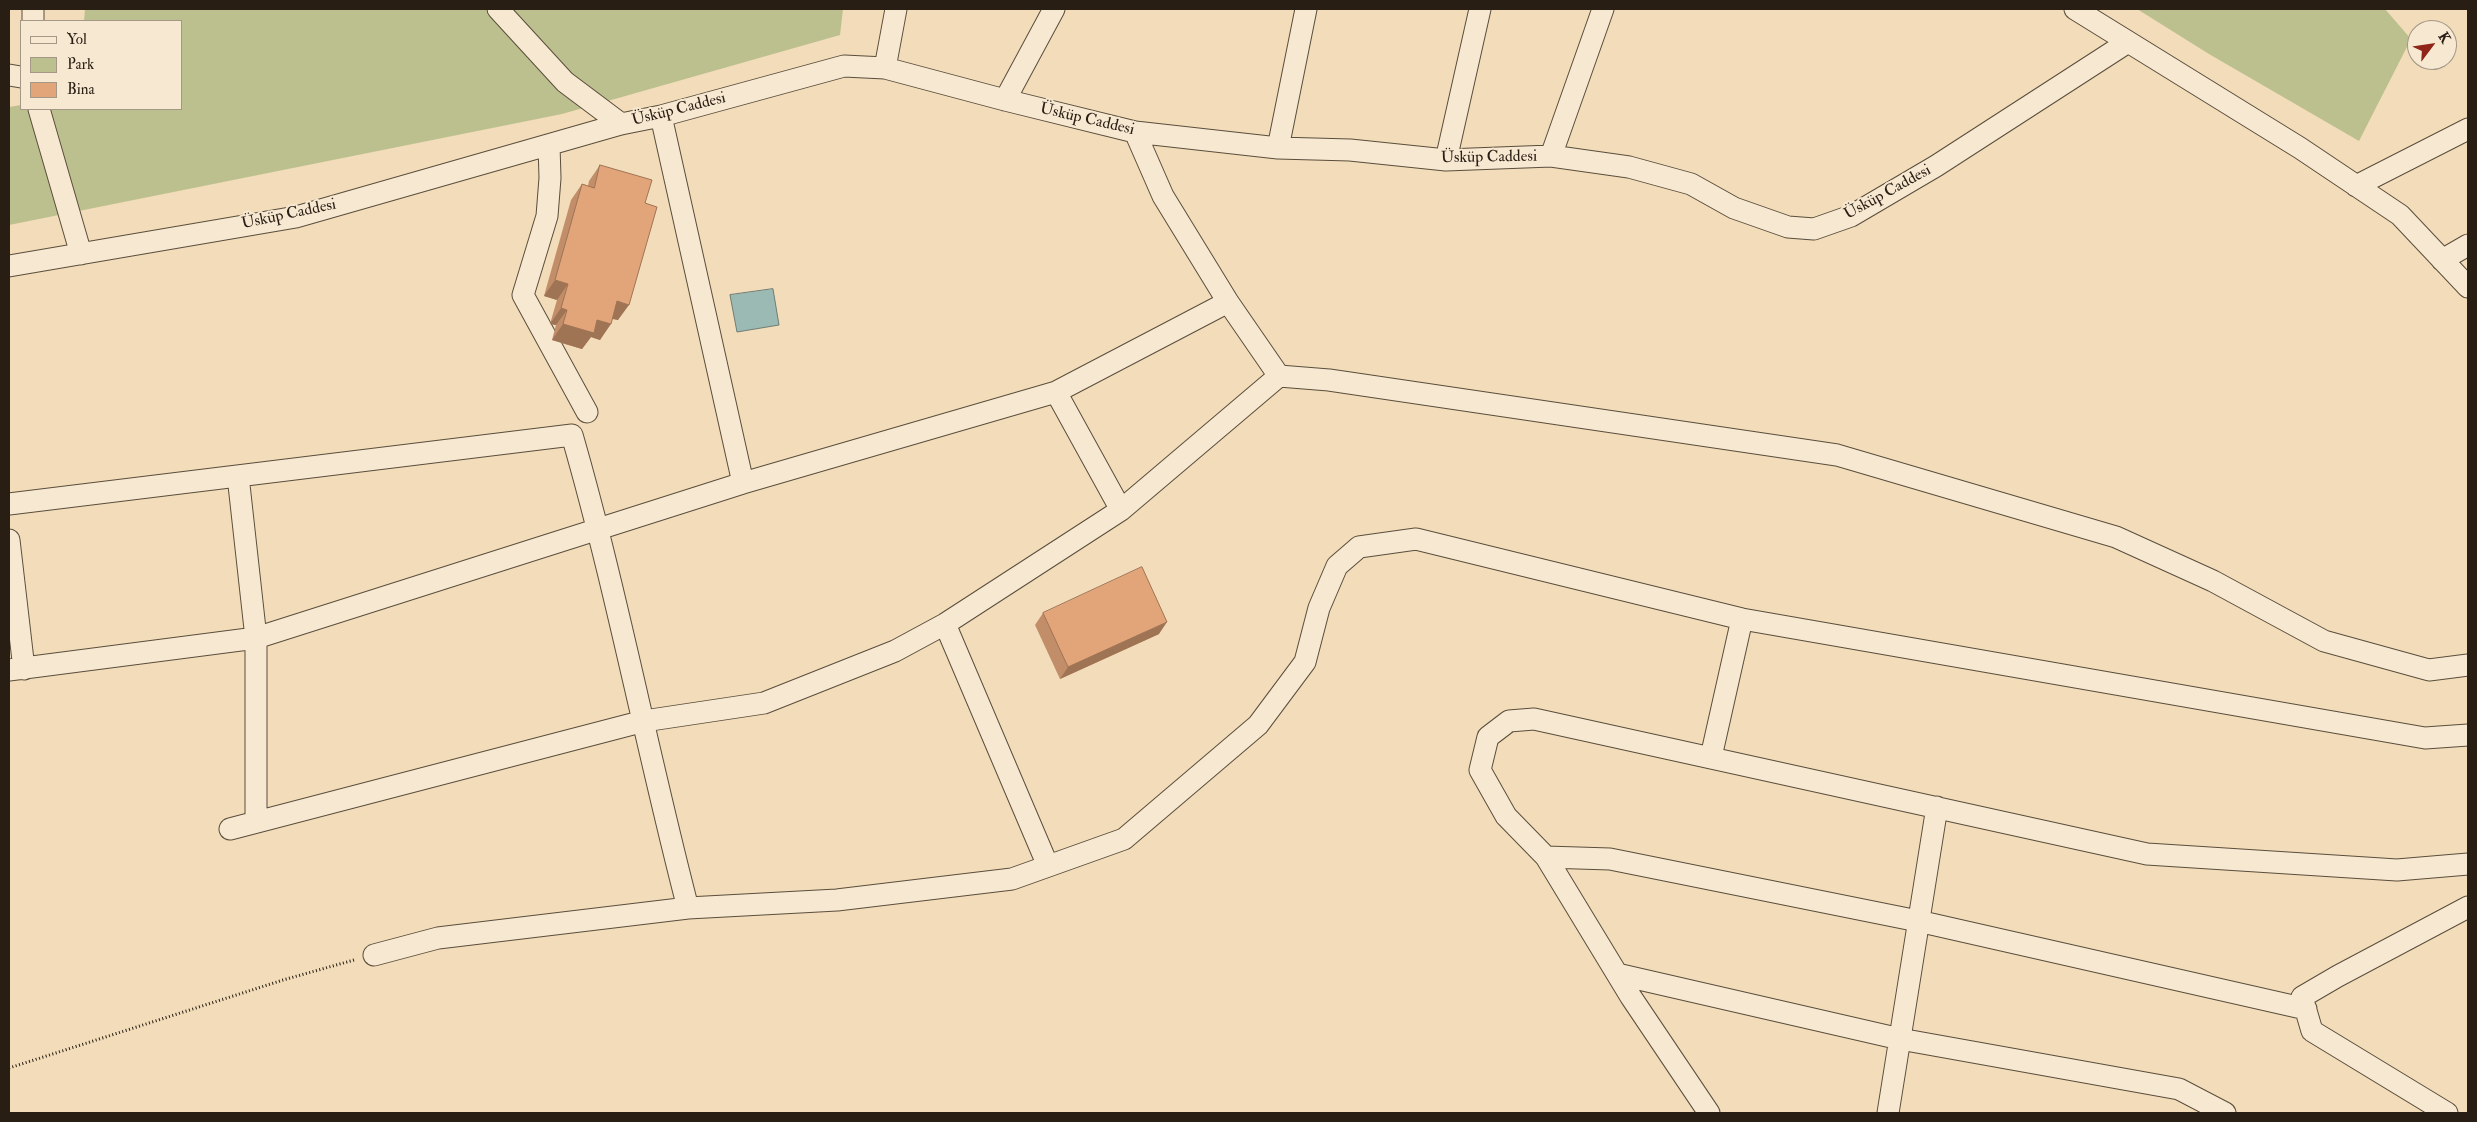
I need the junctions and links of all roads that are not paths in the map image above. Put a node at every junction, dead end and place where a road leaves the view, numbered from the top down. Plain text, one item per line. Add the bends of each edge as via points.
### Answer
1 (498, 9) edge
2 (896, 9) edge
3 (1054, 9) edge
4 (1306, 9) edge
5 (1480, 9) edge
6 (1603, 9) edge
7 (2075, 9) edge
8 (2128, 42) junction
9 (886, 68) junction
10 (1005, 100) junction
11 (39, 110) edge
12 (661, 116) junction
13 (621, 124) junction
14 (2468, 129) edge
15 (1135, 132) junction
16 (549, 145) junction
17 (1278, 148) junction
18 (1551, 156) junction
19 (1446, 160) junction
20 (2356, 186) junction
21 (2468, 246) edge
22 (81, 254) junction
23 (2442, 260) junction
24 (9, 266) edge
25 (2468, 287) edge
26 (1228, 302) junction
27 (1279, 376) junction
28 (1056, 392) junction
29 (587, 412) dead end
30 (238, 476) junction
31 (743, 483) junction
32 (9, 504) edge
33 (1121, 510) junction
34 (599, 528) junction
35 (9, 540) edge
36 (1742, 619) junction
37 (944, 624) junction
38 (256, 638) junction
39 (2468, 665) edge
40 (16, 669) edge
41 (644, 720) junction
42 (2468, 735) edge
43 (1711, 757) junction
44 (1937, 808) junction
45 (256, 822) junction
46 (230, 829) dead end
47 (1546, 857) junction
48 (2468, 864) edge
49 (1048, 866) junction
50 (2468, 907) edge
51 (688, 908) junction
52 (1918, 922) junction
53 (374, 955) road end
54 (1617, 974) junction
55 (2306, 1009) junction
56 (1900, 1039) junction
57 (1709, 1113) edge
58 (1888, 1113) edge
59 (2225, 1113) edge
60 (2447, 1113) edge

1 - 13 street via 565,82
2 - 9 street
3 - 10 street
4 - 17 street
5 - 19 street
6 - 18 street
7 - 8 street
8 - 18 street, Üsküp Caddesi via 1936,166 1850,216 1814,229 1788,227 1743,211 1691,184 1629,167
8 - 20 street
9 - 10 street, Üsküp Caddesi
9 - 12 street, Üsküp Caddesi via 844,66
10 - 15 street, Üsküp Caddesi
11 - 22 street
12 - 13 street, Üsküp Caddesi
12 - 31 street
13 - 16 street, Üsküp Caddesi
14 - 20 street
15 - 17 street, Üsküp Caddesi
15 - 26 street via 1163,196
16 - 22 street, Üsküp Caddesi via 296,217
16 - 29 street via 546,216 523,295
17 - 19 street, Üsküp Caddesi via 1350,150
18 - 19 street, Üsküp Caddesi
20 - 23 street via 2400,215
21 - 23 street
22 - 24 street, Üsküp Caddesi
23 - 25 street
26 - 27 street
26 - 28 street
27 - 33 street
27 - 39 street via 1329,380 1837,455 2116,537 2213,581 2324,641 2429,670
28 - 31 street
28 - 33 street
30 - 32 street
30 - 34 street via 572,434
30 - 38 street
31 - 34 street
33 - 37 street
34 - 38 street
34 - 41 street
35 - 40 street
36 - 42 street via 2425,738
36 - 43 street
36 - 49 street via 1416,539 1359,547 1337,566 1304,662 1258,725 1124,838
37 - 41 street via 895,651 764,703
37 - 49 street
38 - 40 street
38 - 45 street
41 - 45 street
41 - 51 street
43 - 44 street
43 - 47 street via 1534,719 1509,721 1488,737 1480,770 1506,816
44 - 48 street via 2147,854 2398,870
44 - 52 street
45 - 46 street
47 - 52 street via 1610,859
47 - 54 street
49 - 51 street via 1012,879 837,900
50 - 55 street via 2302,997
51 - 53 street via 438,938
52 - 55 street
52 - 56 street
54 - 56 street
54 - 57 street
55 - 60 street via 2312,1031
56 - 58 street
56 - 59 street via 2179,1089

